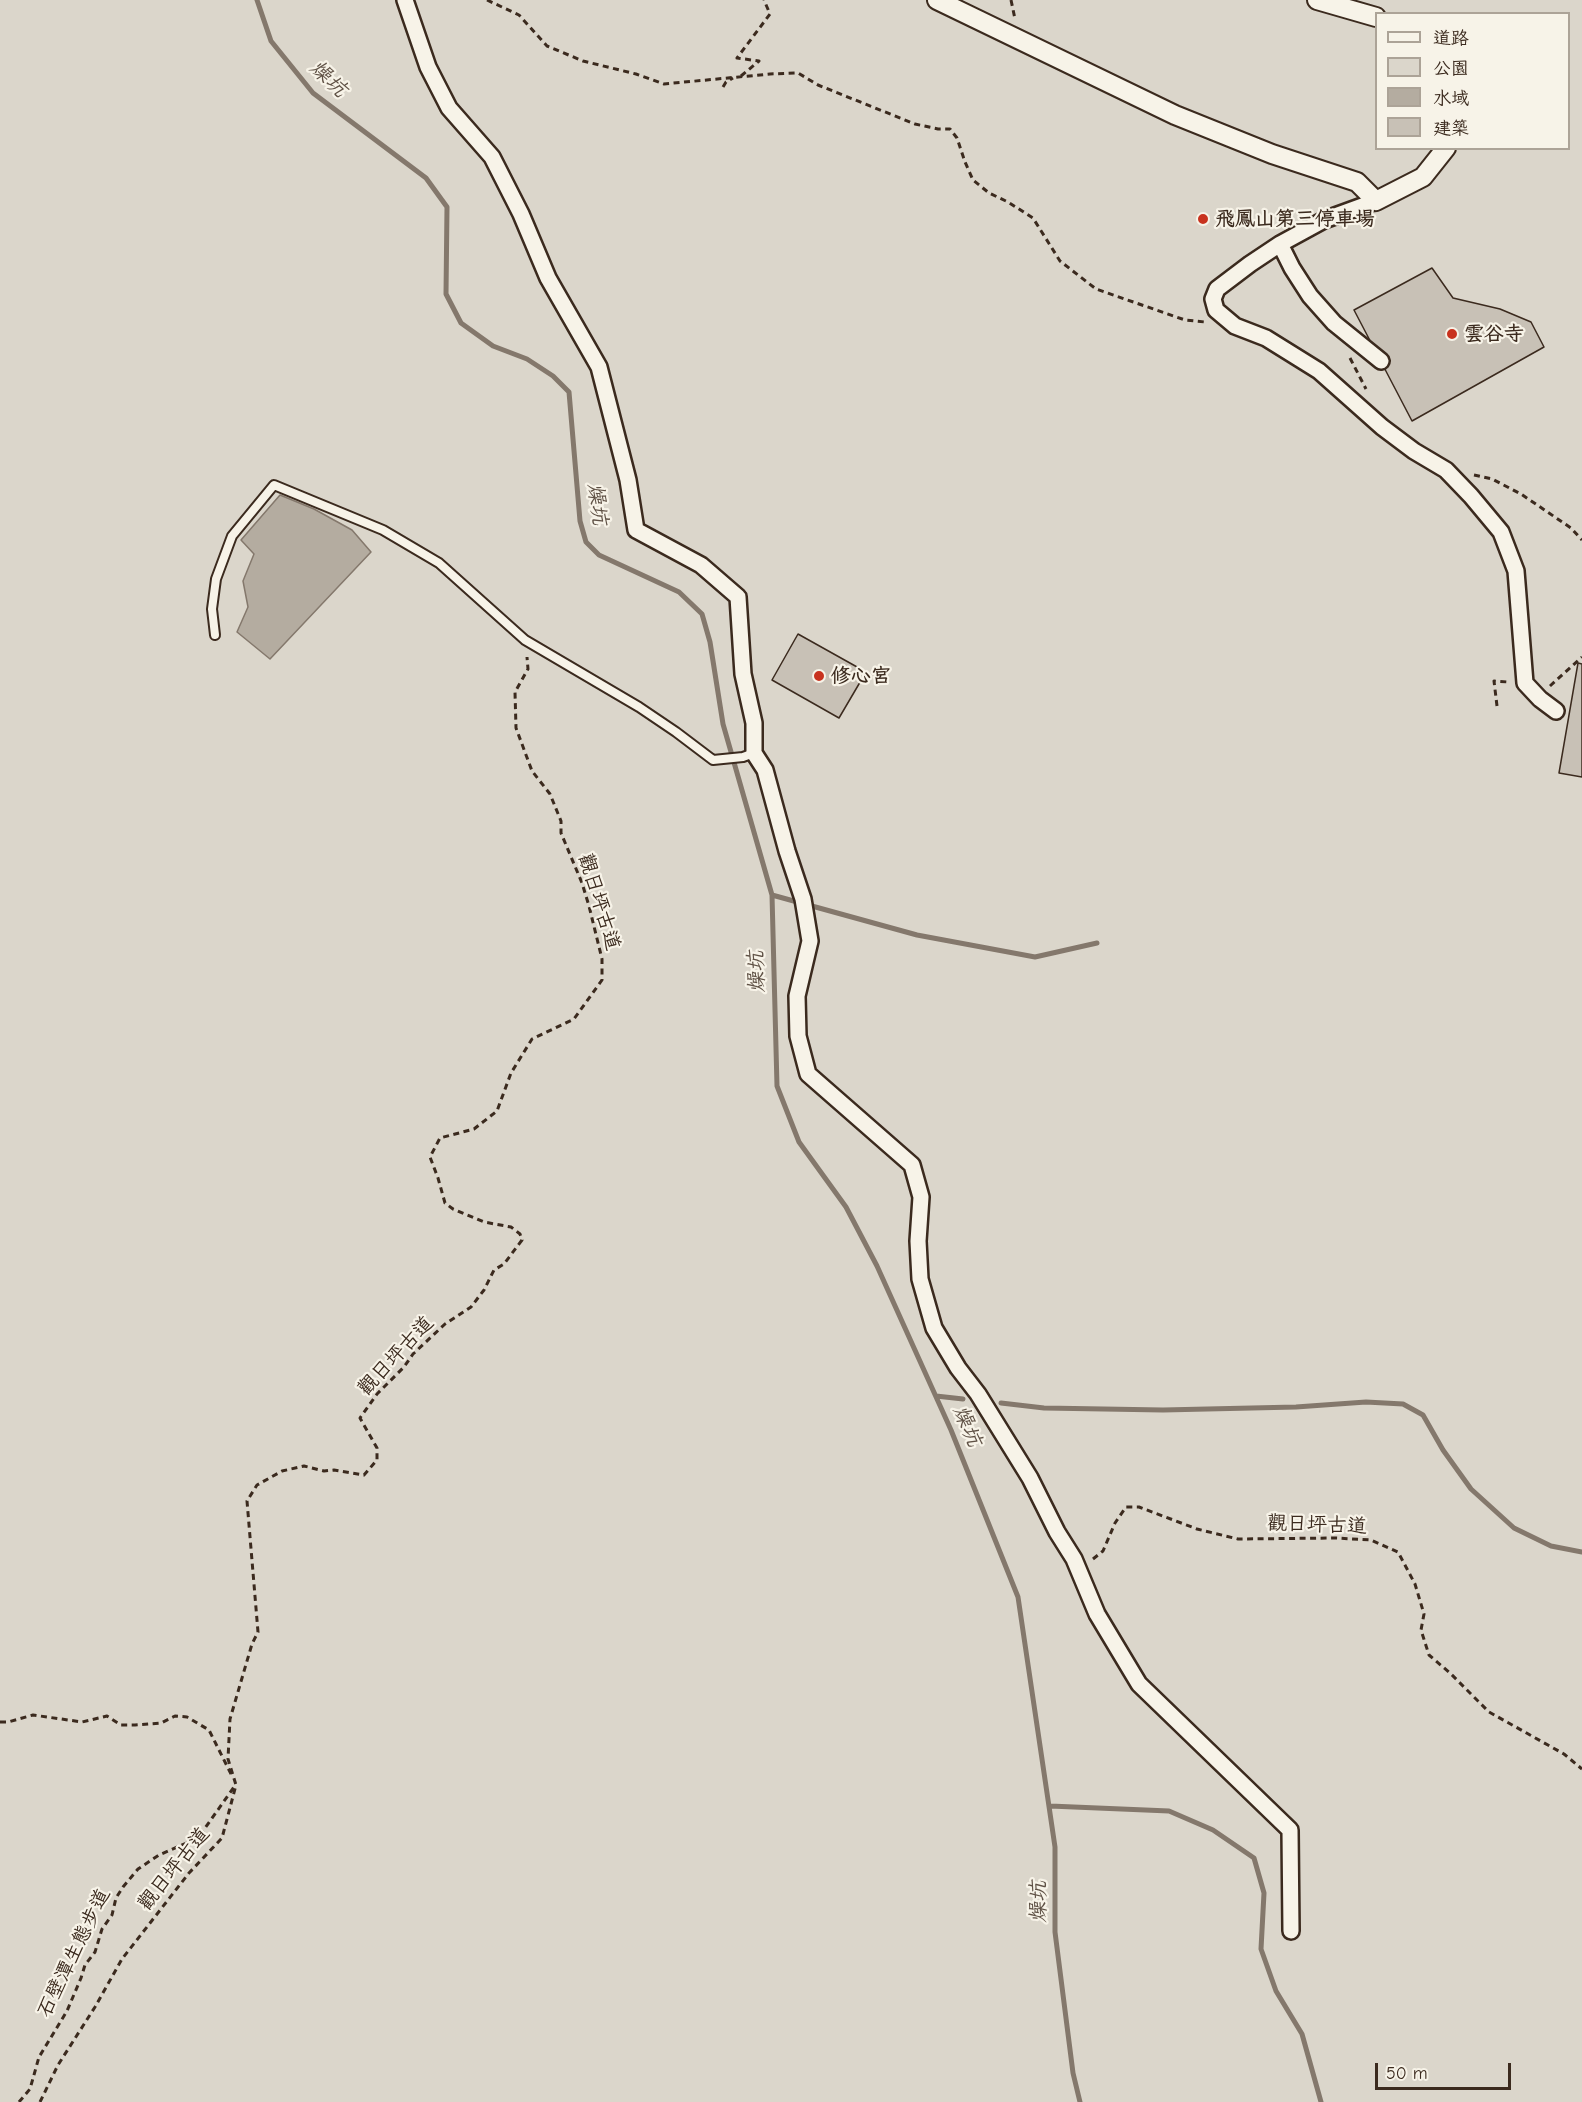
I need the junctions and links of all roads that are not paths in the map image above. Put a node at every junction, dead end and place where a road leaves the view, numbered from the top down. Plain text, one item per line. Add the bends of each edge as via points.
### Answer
1 (405, 0) edge
2 (937, 0) edge
3 (1317, 0) edge
4 (1375, 16) edge
5 (1444, 150) edge
6 (1376, 201) junction
7 (1280, 244) junction
8 (1381, 361) dead end
9 (215, 635) dead end
10 (1556, 711) dead end
11 (749, 755) junction
12 (1291, 1930) dead end

1 - 11 street via 428,67 449,108 492,158 548,278 599,367 628,480 636,530 701,565 738,597 743,674 753,723
2 - 6 street via 1175,115 1272,154 1358,182
3 - 4 street
5 - 6 street via 1423,177
6 - 7 street via 1324,220
7 - 8 street via 1310,296 1334,323
7 - 10 street via 1218,289 1213,299 1216,310 1235,326 1266,338 1319,371 1382,427 1446,470 1501,532 1516,572 1528,686
9 - 11 lane via 212,609 216,579 232,536 274,485 383,530 439,563 525,640 639,707 713,760
11 - 12 street via 765,770 805,909 810,941 797,996 798,1036 808,1074 912,1165 921,1197 920,1278 934,1328 1030,1479 1074,1559 1097,1614 1139,1684 1290,1830

